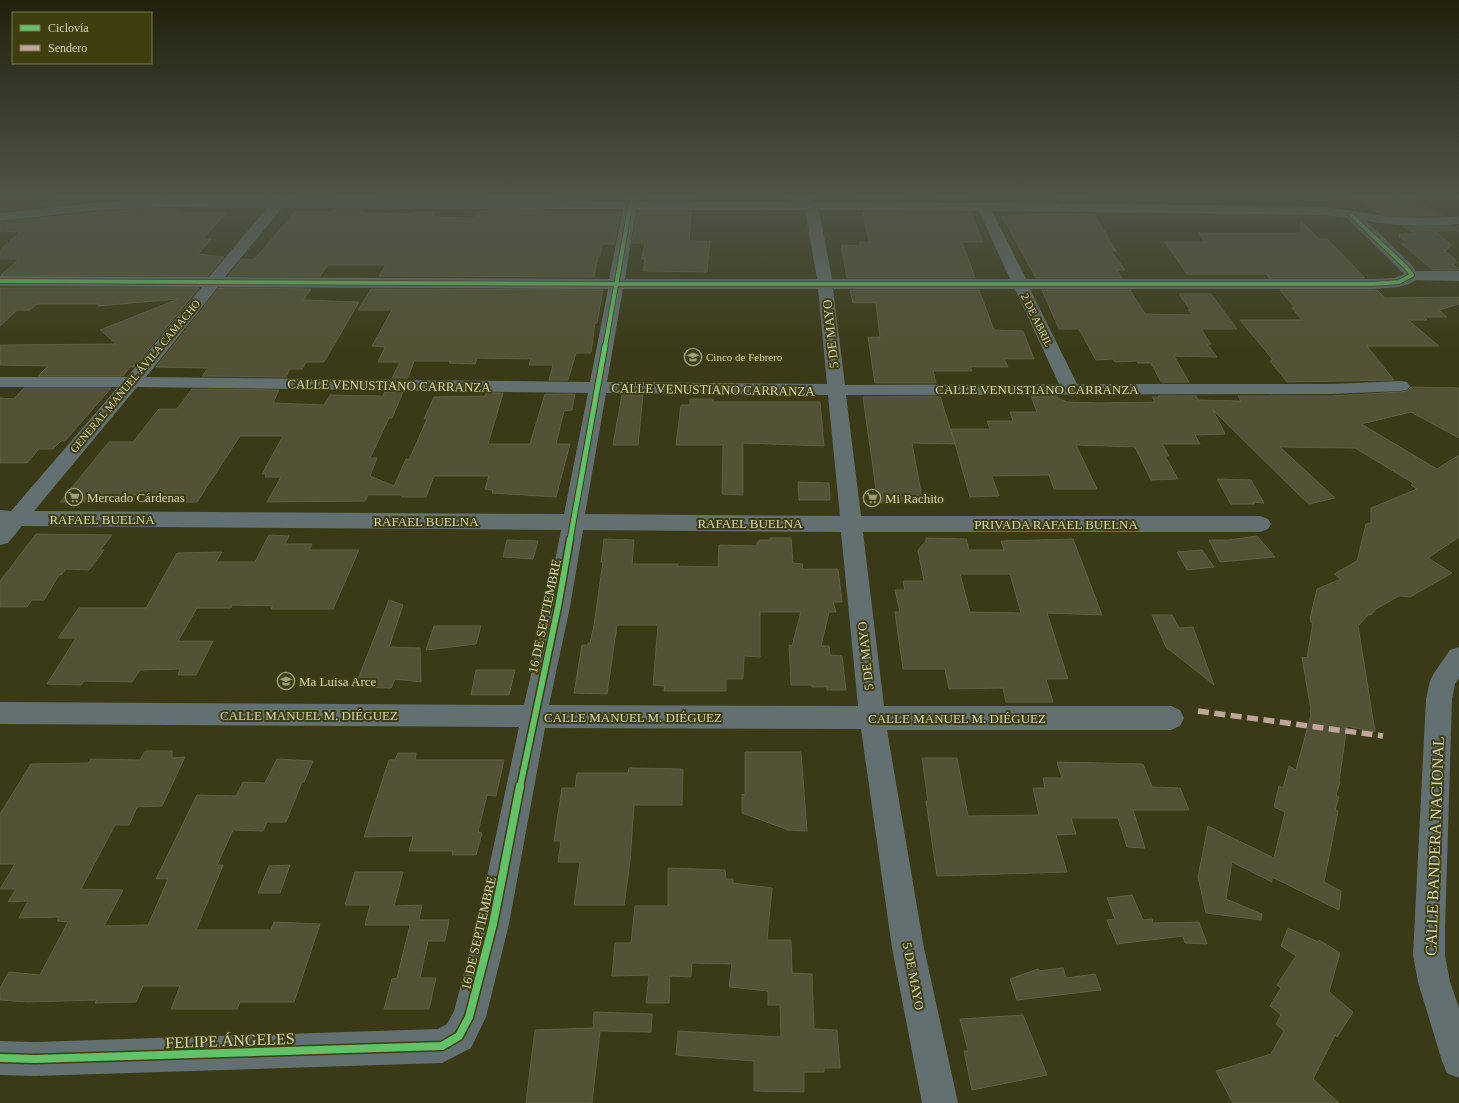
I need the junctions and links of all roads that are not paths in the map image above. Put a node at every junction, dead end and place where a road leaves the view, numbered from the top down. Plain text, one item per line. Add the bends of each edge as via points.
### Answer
1 (241, 247) edge
2 (622, 247) edge
3 (815, 247) edge
4 (1002, 247) edge
5 (1385, 247) edge
6 (1412, 275) junction
7 (1459, 276) edge
8 (0, 281) edge
9 (212, 282) junction
10 (825, 283) junction
11 (615, 284) junction
12 (1019, 284) junction
13 (0, 382) edge
14 (132, 382) junction
15 (1401, 386) dead end
16 (599, 388) junction
17 (1070, 389) junction
18 (837, 390) junction
19 (8, 518) edge
20 (574, 522) junction
21 (851, 524) junction
22 (1260, 524) dead end
23 (0, 537) edge
24 (1459, 657) edge
25 (0, 713) edge
26 (534, 716) junction
27 (872, 718) junction
28 (1171, 718) dead end
29 (459, 1036) joint
30 (0, 1058) edge
31 (1459, 1061) edge
32 (940, 1103) edge

1 - 9 street, GENERAL MANUEL ÁVILA CAMACHO
2 - 11 street, 16 DE SEPTIEMBRE
3 - 10 street, 5 DE MAYO
4 - 12 street, 2 DE ABRIL
5 - 6 street
6 - 7 street
6 - 12 street via 1396,283 1373,284
8 - 9 street
9 - 11 street
9 - 14 street, GENERAL MANUEL ÁVILA CAMACHO
10 - 11 street
10 - 12 street
10 - 18 street, 5 DE MAYO
11 - 16 street, 16 DE SEPTIEMBRE
12 - 17 street, 2 DE ABRIL
13 - 14 street, CALLE VENUSTIANO CARRANZA
14 - 16 street, CALLE VENUSTIANO CARRANZA
14 - 19 street, GENERAL MANUEL ÁVILA CAMACHO
15 - 17 street, CALLE VENUSTIANO CARRANZA
16 - 18 street, CALLE VENUSTIANO CARRANZA
16 - 20 street, 16 DE SEPTIEMBRE
17 - 18 street, CALLE VENUSTIANO CARRANZA
18 - 21 street, 5 DE MAYO
19 - 20 street, RAFAEL BUELNA
19 - 23 street, GENERAL MANUEL ÁVILA CAMACHO
20 - 21 street, RAFAEL BUELNA
20 - 26 street, 16 DE SEPTIEMBRE
21 - 22 street, PRIVADA RAFAEL BUELNA
21 - 27 street, 5 DE MAYO
24 - 31 street, CALLE BANDERA NACIONAL via 1443,681 1439,699 1429,928 1429,955 1434,982
25 - 26 street, CALLE MANUEL M. DIÉGUEZ
26 - 27 street, CALLE MANUEL M. DIÉGUEZ
26 - 29 street, 16 DE SEPTIEMBRE via 492,924 469,1017
27 - 28 street, CALLE MANUEL M. DIÉGUEZ
27 - 32 street, 5 DE MAYO via 908,948
29 - 30 street, FELIPE ÁNGELES via 442,1046

